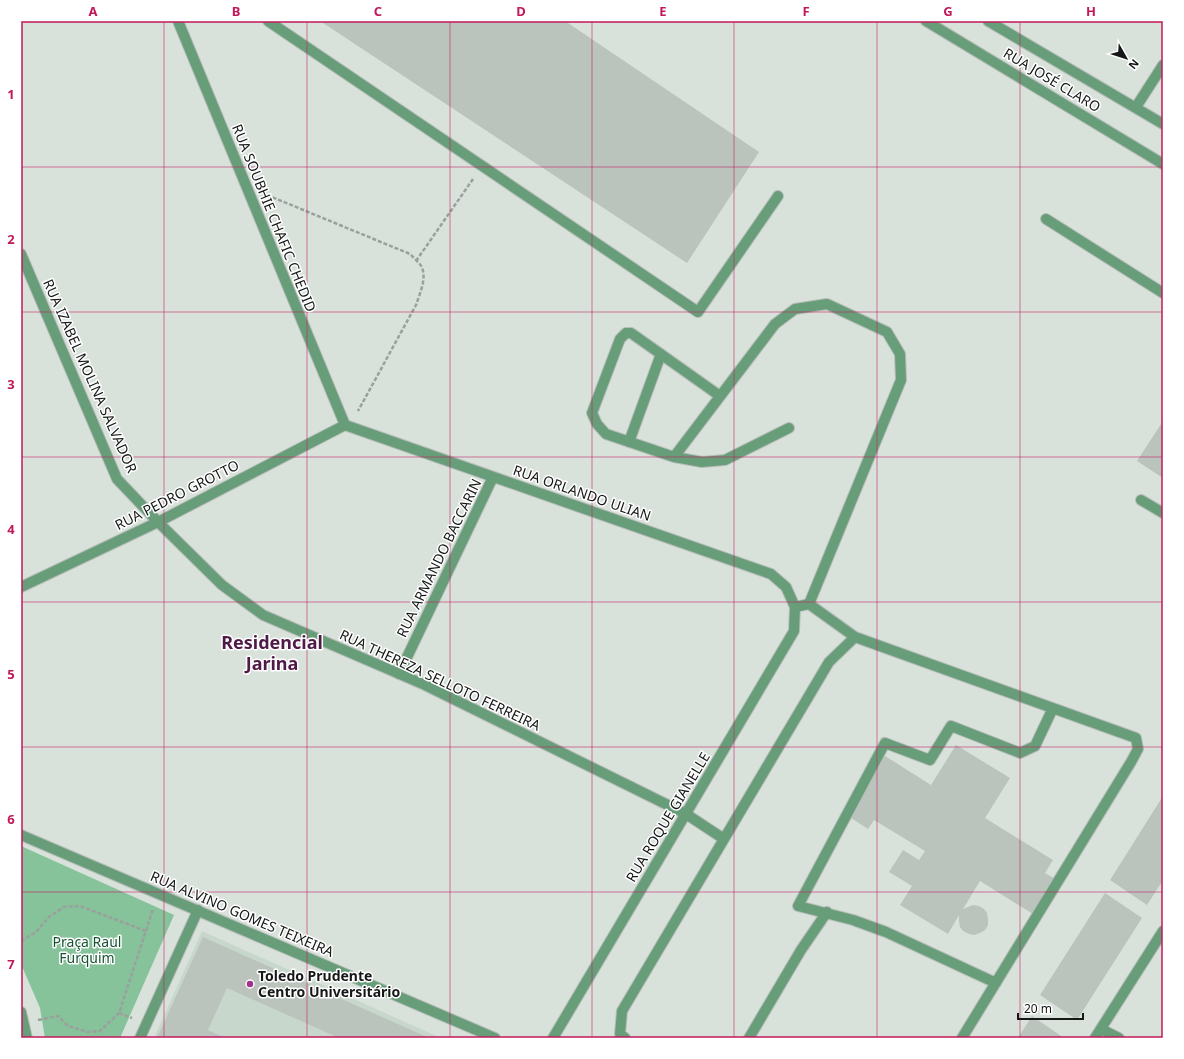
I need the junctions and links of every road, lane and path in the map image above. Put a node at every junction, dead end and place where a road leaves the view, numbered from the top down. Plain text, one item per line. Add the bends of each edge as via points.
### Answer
1 (178, 21) edge
2 (268, 21) edge
3 (926, 21) edge
4 (988, 21) edge
5 (1163, 66) edge
6 (1136, 107) junction
7 (1163, 124) edge
8 (1163, 164) edge
9 (482, 166) junction
10 (246, 186) junction
11 (778, 196) dead end
12 (1046, 220) dead end
13 (21, 254) edge
14 (416, 260) junction
15 (1163, 293) edge
16 (662, 354) junction
17 (720, 396) junction
18 (347, 426) junction
19 (789, 428) dead end
20 (629, 442) junction
21 (674, 457) junction
22 (493, 477) junction
23 (1141, 500) dead end
24 (1163, 513) edge
25 (158, 522) junction
26 (21, 587) edge
27 (809, 604) junction
28 (795, 607) junction
29 (855, 637) junction
30 (399, 674) junction
31 (1053, 708) junction
32 (686, 814) junction
33 (21, 834) edge
34 (724, 839) junction
35 (158, 893) junction
36 (198, 910) junction
37 (827, 912) junction
38 (146, 931) junction
39 (1163, 931) edge
40 (21, 941) edge
41 (996, 983) junction
42 (21, 1012) edge
43 (24, 1023) junction
44 (1101, 1029) junction
45 (27, 1038) edge
46 (140, 1038) edge
47 (495, 1038) edge
48 (553, 1038) edge
49 (625, 1038) edge
50 (749, 1038) edge
51 (962, 1038) edge
52 (1095, 1038) edge
53 (1119, 1038) edge

1 - 10 street, RUA SOUBHIE CHAFIC CHEDID
2 - 9 street
3 - 8 street, RUA JOSÉ CLARO
4 - 6 street, RUA JOSÉ CLARO
5 - 6 street
6 - 7 street, RUA JOSÉ CLARO
9 - 11 street via 698,312
9 - 14 path
10 - 14 path via 410,254
10 - 18 street, RUA SOUBHIE CHAFIC CHEDID
12 - 15 street
13 - 25 street, RUA IZABEL MOLINA SALVADOR via 117,479
14 - 18 path via 420,263 424,275 416,305
16 - 17 street
16 - 20 street
16 - 20 street via 631,333 626,333 620,339 592,413 606,434
17 - 21 street
17 - 27 street via 775,324 795,309 827,304 887,332 900,354 901,380
18 - 22 street, RUA ORLANDO ULIAN
18 - 25 street, RUA PEDRO GROTTO
19 - 21 street via 725,460 702,462
20 - 21 street
22 - 28 street, RUA ORLANDO ULIAN via 771,574 786,587
22 - 30 street, RUA ARMANDO BACCARIN
23 - 24 street
25 - 26 street, RUA PEDRO GROTTO
25 - 30 street, RUA THEREZA SELLOTO FERREIRA via 222,585 263,615
27 - 28 street
27 - 29 street
28 - 32 street, RUA ROQUE GIANELLE via 794,631
29 - 31 street
29 - 34 street via 829,662
30 - 32 street, RUA THEREZA SELLOTO FERREIRA
31 - 37 street via 1035,746 1020,753 951,726 930,760 885,743 798,906
31 - 41 street via 1136,738 1138,749
32 - 34 street, RUA THEREZA SELLOTO FERREIRA
32 - 48 street, RUA ROQUE GIANELLE
33 - 35 street, RUA ALVINO GOMES TEIXEIRA
34 - 49 street via 622,1011 620,1034
35 - 36 street, RUA ALVINO GOMES TEIXEIRA
35 - 38 path
36 - 46 street
36 - 47 street, RUA ALVINO GOMES TEIXEIRA
37 - 41 street via 886,932
37 - 50 street
38 - 40 path via 80,906 64,907 49,917 36,932
38 - 43 path via 119,1013 100,1031 88,1032 68,1026 58,1016
39 - 44 street
41 - 51 street
42 - 43 street
43 - 45 street
44 - 52 street
44 - 53 street

